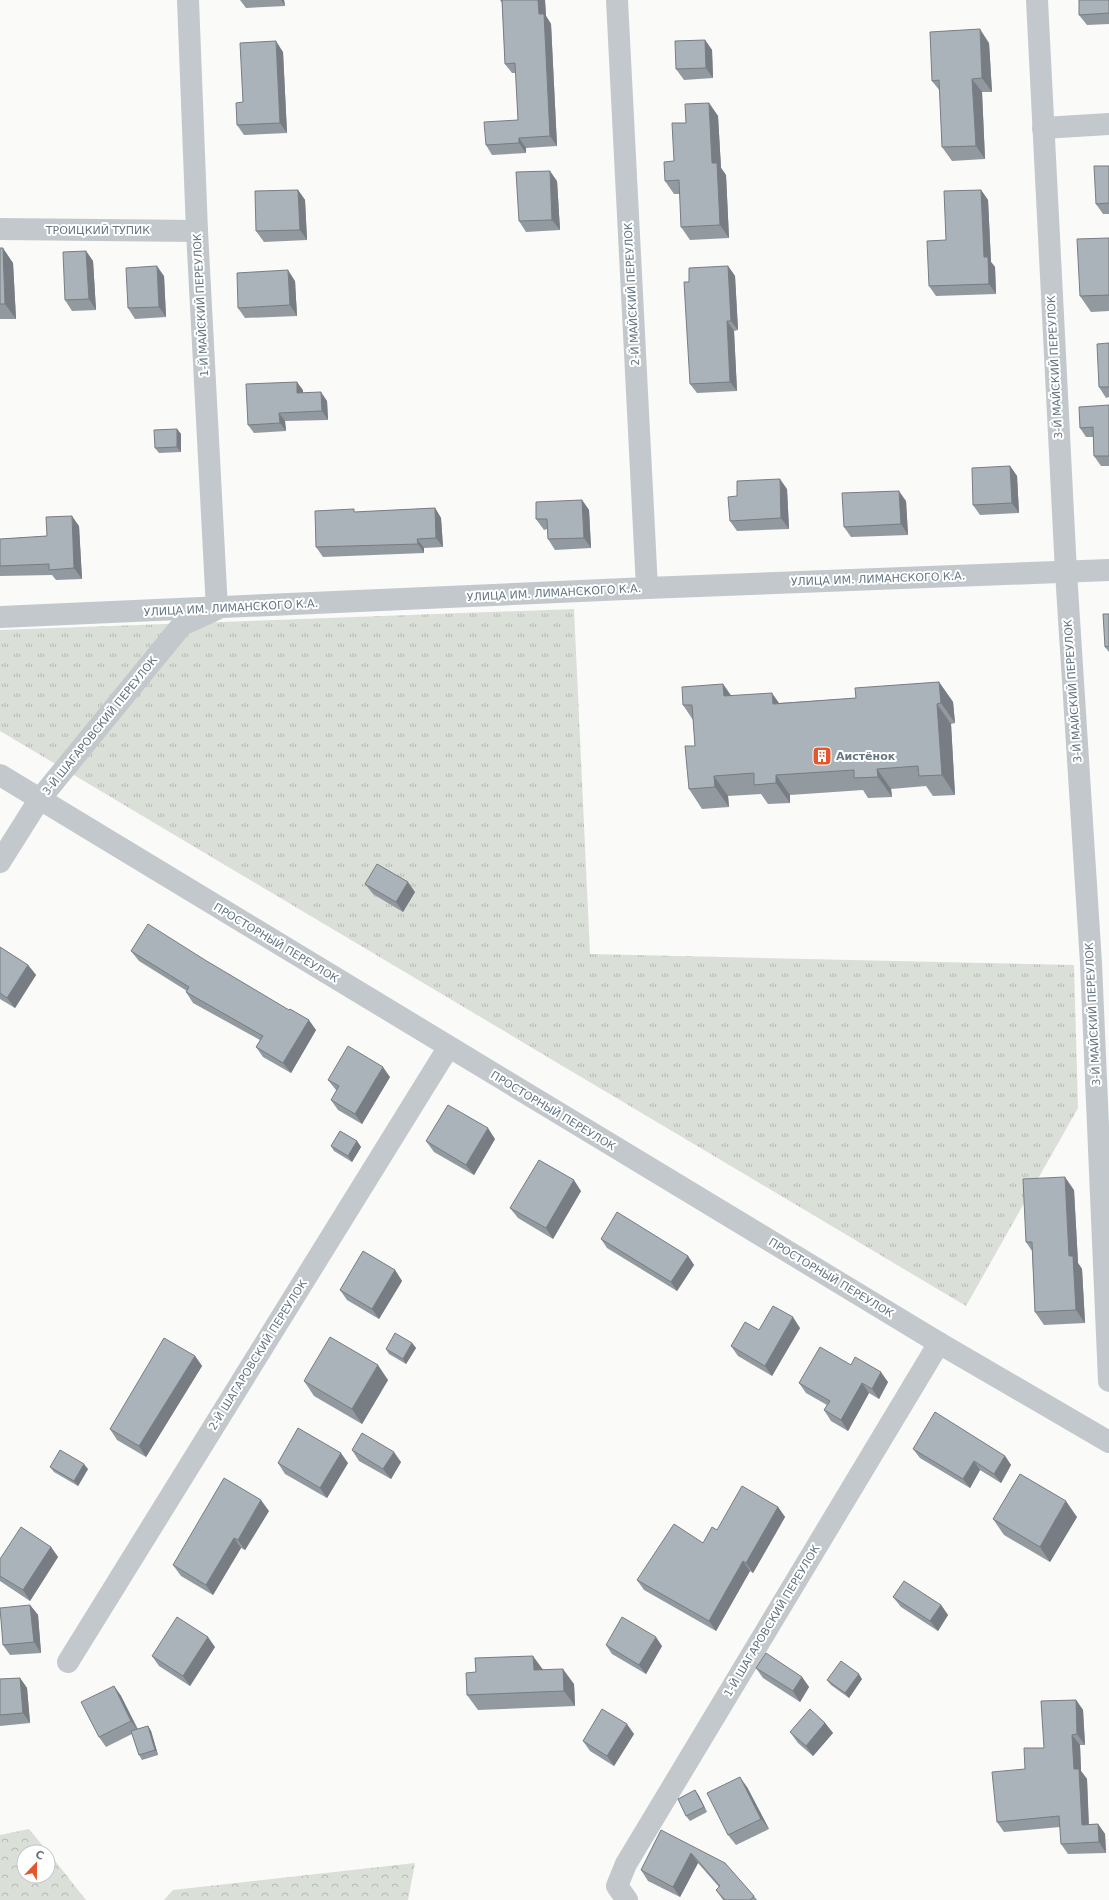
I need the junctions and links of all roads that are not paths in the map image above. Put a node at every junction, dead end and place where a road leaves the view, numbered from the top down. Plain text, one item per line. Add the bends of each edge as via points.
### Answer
1 (188, 0) edge
2 (617, 0) edge
3 (1037, 0) edge
4 (1109, 124) edge
5 (1043, 128) junction
6 (0, 229) edge
7 (197, 231) junction
8 (1109, 570) edge
9 (1066, 572) junction
10 (647, 588) junction
11 (217, 609) junction
12 (0, 617) edge
13 (0, 775) edge
14 (39, 800) junction
15 (0, 862) edge
16 (1100, 962) edge
17 (448, 1048) junction
18 (939, 1343) junction
19 (1109, 1381) edge
20 (1109, 1442) edge
21 (68, 1662) dead end
22 (627, 1900) edge

1 - 7 street, 1-Й МАЙСКИЙ ПЕРЕУЛОК
2 - 10 street, 2-Й МАЙСКИЙ ПЕРЕУЛОК
3 - 5 street, 3-Й МАЙСКИЙ ПЕРЕУЛОК
4 - 5 street
5 - 9 street, 3-Й МАЙСКИЙ ПЕРЕУЛОК
6 - 7 street, ТРОИЦКИЙ ТУПИК
7 - 11 street, 1-Й МАЙСКИЙ ПЕРЕУЛОК
8 - 9 street, УЛИЦА ИМ. ЛИМАНСКОГО К.А.
9 - 10 street, УЛИЦА ИМ. ЛИМАНСКОГО К.А.
9 - 16 street, 3-Й МАЙСКИЙ ПЕРЕУЛОК
10 - 11 street, УЛИЦА ИМ. ЛИМАНСКОГО К.А.
11 - 12 street, УЛИЦА ИМ. ЛИМАНСКОГО К.А.
11 - 14 street, 3-Й ШАГАРОВСКИЙ ПЕРЕУЛОК via 182,625
13 - 14 street, ПРОСТОРНЫЙ ПЕРЕУЛОК
14 - 15 street, 3-Й ШАГАРОВСКИЙ ПЕРЕУЛОК
14 - 17 street, ПРОСТОРНЫЙ ПЕРЕУЛОК
16 - 19 street, 3-Й МАЙСКИЙ ПЕРЕУЛОК
17 - 18 street, ПРОСТОРНЫЙ ПЕРЕУЛОК
17 - 21 street, 2-Й ШАГАРОВСКИЙ ПЕРЕУЛОК
18 - 20 street, ПРОСТОРНЫЙ ПЕРЕУЛОК
18 - 22 street, 1-Й ШАГАРОВСКИЙ ПЕРЕУЛОК via 626,1864 617,1886

